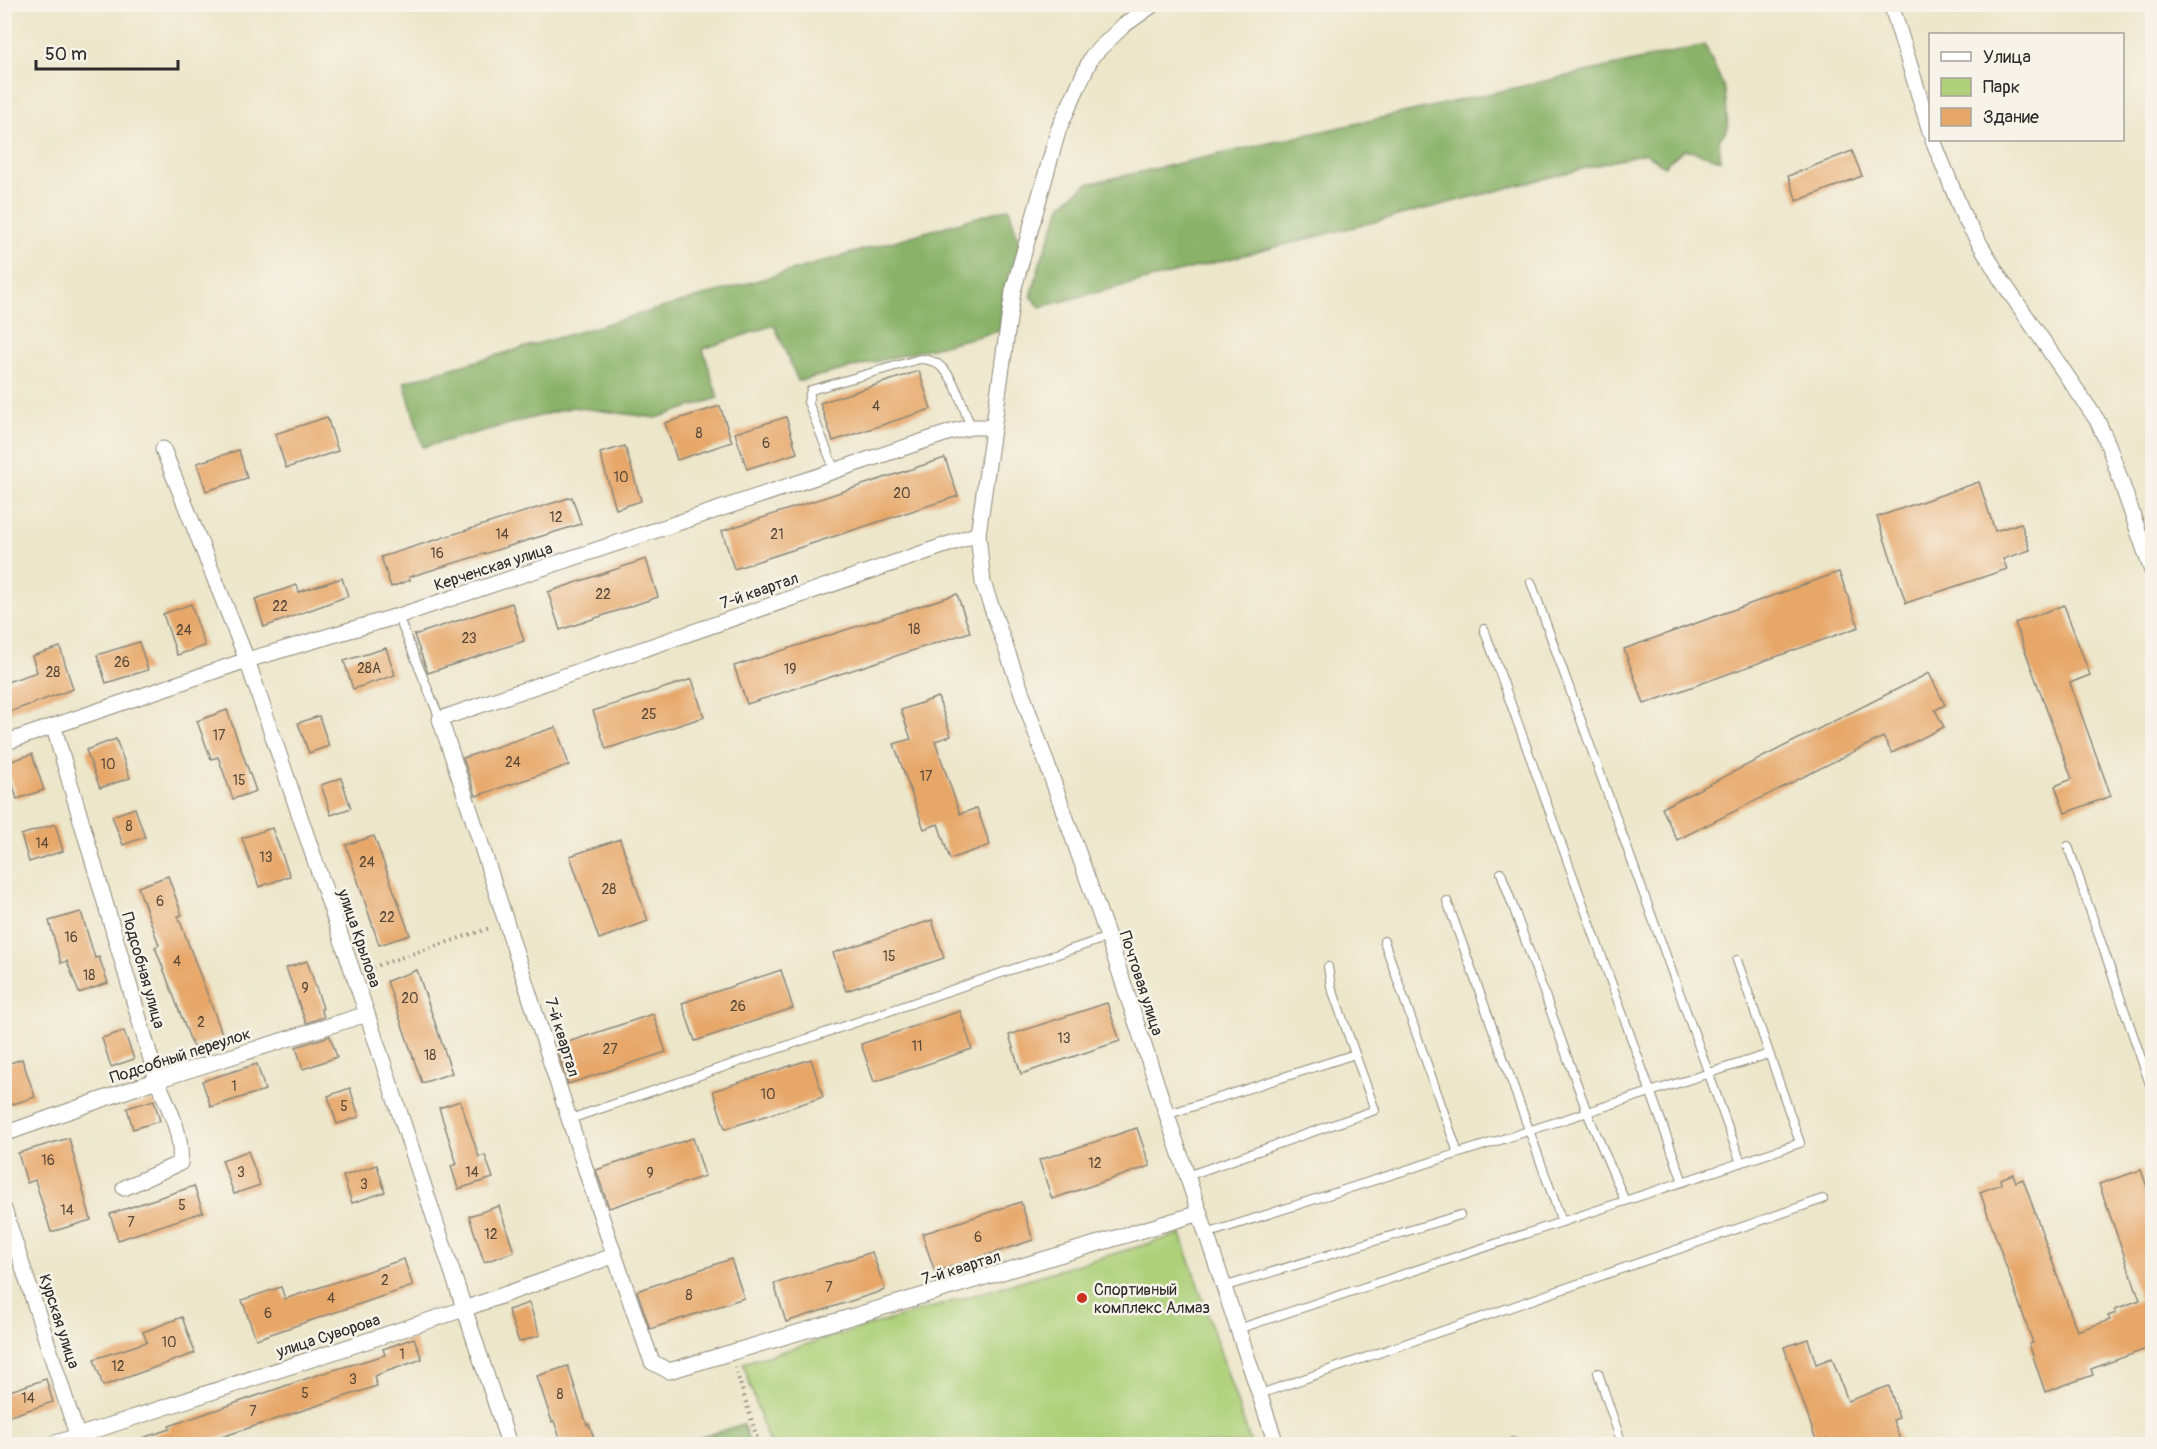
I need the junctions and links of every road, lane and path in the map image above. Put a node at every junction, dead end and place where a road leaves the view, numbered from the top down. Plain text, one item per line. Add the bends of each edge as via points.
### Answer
1 (1154, 4) edge
2 (1891, 4) edge
3 (1929, 128) edge
4 (1933, 141) edge
5 (971, 427) junction
6 (993, 427) junction
7 (163, 449) dead end
8 (835, 471) junction
9 (978, 534) junction
10 (2152, 571) edge
11 (1532, 582) dead end
12 (398, 616) junction
13 (1484, 629) dead end
14 (247, 660) junction
15 (440, 719) junction
16 (54, 728) junction
17 (4, 743) edge
18 (2068, 846) dead end
19 (1502, 873) dead end
20 (1447, 901) dead end
21 (508, 922) junction
22 (1108, 937) junction
23 (1384, 940) dead end
24 (1737, 960) dead end
25 (1328, 967) dead end
26 (353, 974) junction
27 (367, 1014) junction
28 (1355, 1054) junction
29 (1769, 1054) junction
30 (1708, 1073) junction
31 (157, 1080) junction
32 (2152, 1090) edge
33 (1651, 1091) junction
34 (1587, 1112) junction
35 (1166, 1115) junction
36 (570, 1119) junction
37 (1529, 1131) junction
38 (4, 1134) edge
39 (1458, 1154) junction
40 (1741, 1163) junction
41 (1187, 1176) junction
42 (1683, 1182) junction
43 (124, 1188) dead end
44 (1823, 1199) dead end
45 (1625, 1201) junction
46 (4, 1209) edge
47 (1200, 1214) junction
48 (1460, 1215) dead end
49 (1562, 1222) junction
50 (1206, 1234) junction
51 (613, 1256) junction
52 (1223, 1287) junction
53 (464, 1309) junction
54 (1238, 1329) junction
55 (731, 1354) junction
56 (1598, 1373) dead end
57 (1260, 1394) junction
58 (79, 1441) edge
59 (53, 1444) edge
60 (509, 1444) edge
61 (759, 1444) edge
62 (1276, 1444) edge
63 (1622, 1444) edge

1 - 6 street, Почтовая улица via 1123,26 1092,56 1059,128 1013,291
2 - 3 street
4 - 10 street via 1964,217 2000,278 2097,420
5 - 6 street, Керченская улица
5 - 8 street, Керченская улица
5 - 8 lane via 946,368 932,359 811,390 808,402
6 - 9 street, Почтовая улица
7 - 14 street, улица Крылова
8 - 12 street, Керченская улица
9 - 15 street, 7-й квартал
9 - 22 street, Почтовая улица via 983,583
11 - 30 lane
12 - 14 street, Керченская улица
12 - 15 lane
13 - 33 lane
14 - 16 street, Керченская улица
14 - 26 street, улица Крылова
15 - 21 street, 7-й квартал
16 - 17 street, Керченская улица
16 - 31 street, Подсобная улица
18 - 32 lane
19 - 34 lane
20 - 37 lane
21 - 26 path
21 - 36 street, 7-й квартал
22 - 35 street, Почтовая улица
22 - 36 lane
23 - 39 lane
24 - 29 lane
25 - 28 lane
26 - 27 street, улица Крылова
27 - 31 street, Подсобный переулок
27 - 53 street, улица Крылова
28 - 35 lane
28 - 41 lane via 1375,1110
29 - 30 lane
29 - 40 lane via 1800,1143
30 - 33 lane
30 - 40 lane
31 - 38 street, Подсобный переулок
31 - 43 street, Подсобная улица via 174,1121 181,1148 180,1163
33 - 34 lane
33 - 42 lane
34 - 37 lane
34 - 45 lane
35 - 41 street, Почтовая улица
36 - 51 street, 7-й квартал
37 - 39 lane
37 - 49 lane
39 - 50 lane
40 - 42 lane
41 - 47 street, Почтовая улица
42 - 45 lane
44 - 57 lane
45 - 49 lane
46 - 58 street, Курская улица
47 - 50 street, Почтовая улица
47 - 55 street, 7-й квартал
48 - 52 lane
49 - 54 lane
50 - 52 street, Почтовая улица
51 - 53 street, улица Суворова
51 - 55 street, 7-й квартал via 652,1362 669,1371
52 - 54 street, Почтовая улица
53 - 58 street, улица Суворова
53 - 60 street, улица Крылова
54 - 57 street, Почтовая улица
55 - 61 path
56 - 63 lane
57 - 62 street, Почтовая улица
58 - 59 street, улица Суворова

